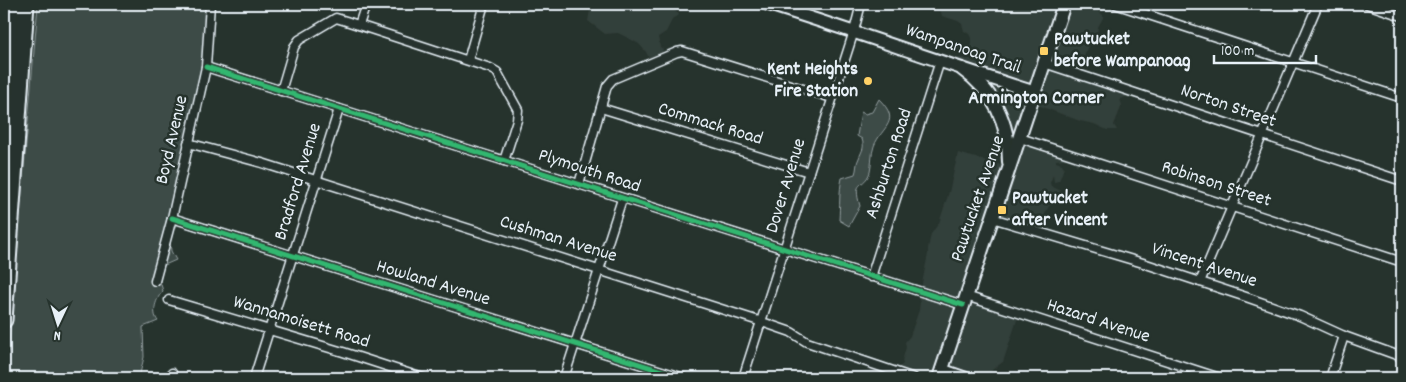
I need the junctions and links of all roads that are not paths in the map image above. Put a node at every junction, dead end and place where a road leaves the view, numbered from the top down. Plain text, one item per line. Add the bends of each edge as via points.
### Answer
1 (12, 4) edge
2 (28, 4) edge
3 (210, 4) edge
4 (366, 4) edge
5 (484, 4) edge
6 (772, 4) edge
7 (861, 4) edge
8 (1064, 4) edge
9 (1115, 4) edge
10 (1318, 4) edge
11 (1367, 4) edge
12 (1402, 16) edge
13 (359, 25) junction
14 (854, 31) junction
15 (468, 60) junction
16 (940, 61) junction
17 (1044, 63) junction
18 (1292, 63) junction
19 (206, 67) junction
20 (962, 69) junction
21 (281, 91) junction
22 (1034, 92) junction
23 (832, 98) junction
24 (1402, 98) edge
25 (601, 108) junction
26 (339, 109) junction
27 (4, 133) edge
28 (1263, 136) junction
29 (1020, 138) junction
30 (188, 142) junction
31 (504, 161) junction
32 (1009, 170) junction
33 (809, 172) junction
34 (316, 180) junction
35 (1402, 181) edge
36 (579, 184) junction
37 (622, 199) junction
38 (1233, 206) junction
39 (172, 218) junction
40 (992, 218) junction
41 (785, 250) junction
42 (293, 256) junction
43 (1402, 262) edge
44 (598, 269) junction
45 (871, 276) junction
46 (154, 280) dead end
47 (1200, 282) junction
48 (169, 300) dead end
49 (964, 301) junction
50 (4, 320) edge
51 (762, 322) junction
52 (269, 331) junction
53 (1344, 336) junction
54 (575, 344) junction
55 (1402, 354) edge
56 (941, 374) edge
57 (254, 378) edge
58 (423, 378) edge
59 (564, 378) edge
60 (684, 378) edge
61 (743, 378) edge
62 (914, 378) edge
63 (965, 378) edge
64 (1220, 378) edge
65 (1330, 378) edge

1 - 27 highway
2 - 50 highway
3 - 19 street, Boyd Avenue
4 - 13 street
5 - 15 street
6 - 14 main road, Wampanoag Trail
7 - 14 street, Dover Avenue
8 - 17 main road, Pawtucket Avenue
9 - 18 street
10 - 18 street
11 - 12 street
13 - 15 street
13 - 21 street via 336,18 299,40
14 - 16 main road, Wampanoag Trail
14 - 23 street, Dover Avenue
15 - 31 street via 497,72 518,110
16 - 20 main road, Wampanoag Trail
16 - 45 street, Ashburton Road
17 - 22 main road, Pawtucket Avenue
17 - 28 street, Norton Street
18 - 24 street
18 - 28 street
19 - 21 street, Plymouth Road
19 - 30 street, Boyd Avenue
20 - 22 main road, Wampanoag Trail
20 - 32 main road via 985,90 1001,114 1007,136
21 - 26 street, Plymouth Road
22 - 29 main road, Pawtucket Avenue
23 - 25 street via 682,51 613,79 607,86
23 - 33 street, Dover Avenue
25 - 33 street, Commack Road
25 - 36 street
26 - 31 street, Plymouth Road
26 - 34 street, Bradford Avenue
28 - 35 street, Norton Street
28 - 38 street
29 - 32 main road, Pawtucket Avenue
29 - 38 street, Robinson Street
30 - 34 street, Cushman Avenue
30 - 39 street, Boyd Avenue
31 - 36 street, Plymouth Road
32 - 40 main road, Pawtucket Avenue
33 - 41 street, Dover Avenue
34 - 42 street, Bradford Avenue
34 - 44 street, Cushman Avenue
36 - 37 street, Plymouth Road
37 - 41 street, Plymouth Road
37 - 44 street
38 - 43 street, Robinson Street
38 - 47 street
39 - 42 street, Howland Avenue
39 - 46 street, Boyd Avenue
40 - 47 street, Vincent Avenue
40 - 49 main road, Pawtucket Avenue
41 - 45 street, Plymouth Road
41 - 51 street, Dover Avenue
42 - 52 street, Bradford Avenue
42 - 54 street, Howland Avenue
44 - 51 street, Cushman Avenue
44 - 54 street
45 - 49 street, Plymouth Road
47 - 53 street, Vincent Avenue via 1300,316
48 - 52 street, Wannamoisett Road
49 - 56 main road, Pawtucket Avenue
49 - 64 street, Hazard Avenue
51 - 61 street, Dover Avenue
51 - 62 street, Cushman Avenue via 791,332 807,342
52 - 57 street, Bradford Avenue
52 - 58 street, Wannamoisett Road
53 - 55 street, Vincent Avenue
53 - 65 street
54 - 59 street
54 - 60 street, Howland Avenue
56 - 63 main road

